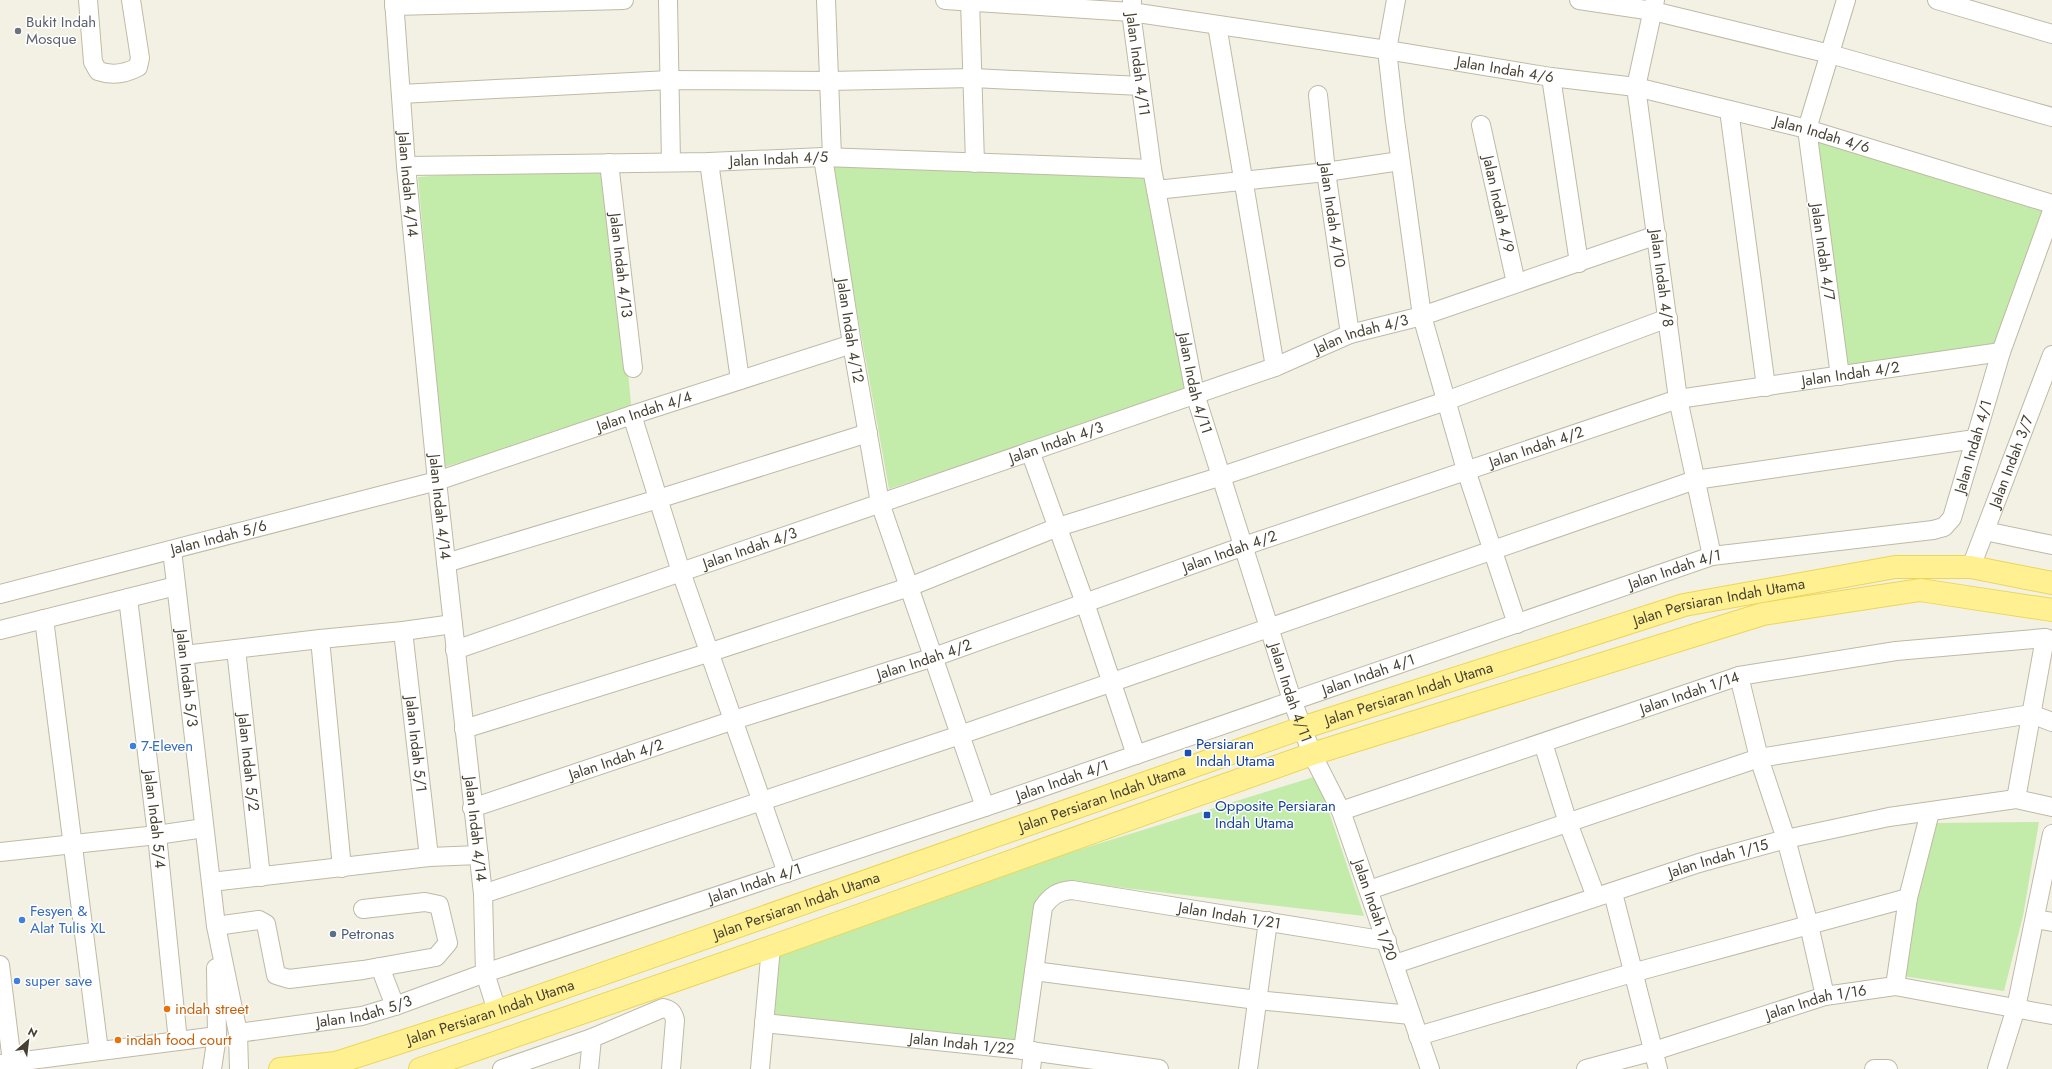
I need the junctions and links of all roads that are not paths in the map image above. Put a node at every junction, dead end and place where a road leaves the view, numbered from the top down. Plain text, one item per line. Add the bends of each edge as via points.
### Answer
1 (88, 0) edge
2 (131, 0) edge
3 (624, 0) edge
4 (668, 0) edge
5 (826, 0) edge
6 (945, 0) edge
7 (1396, 0) edge
8 (1579, 0) edge
9 (1846, 0) edge
10 (1937, 0) edge
11 (970, 1) edge
12 (394, 3) edge
13 (1132, 6) edge
14 (1654, 6) edge
15 (1217, 25) junction
16 (2052, 34) edge
17 (1387, 50) junction
18 (1830, 54) junction
19 (1551, 77) junction
20 (973, 78) junction
21 (669, 80) junction
22 (829, 81) junction
23 (1141, 86) junction
24 (1636, 87) junction
25 (401, 94) junction
26 (1318, 96) dead end
27 (1729, 110) junction
28 (2052, 117) edge
29 (1481, 125) dead end
30 (1807, 129) junction
31 (828, 157) junction
32 (1400, 161) junction
33 (671, 162) junction
34 (710, 162) junction
35 (609, 163) junction
36 (975, 163) junction
37 (406, 166) junction
38 (1152, 169) junction
39 (1326, 172) junction
40 (1243, 182) junction
41 (1156, 190) junction
42 (2052, 204) edge
43 (2052, 211) edge
44 (1657, 235) junction
45 (1579, 263) junction
46 (1516, 283) junction
47 (1422, 316) junction
48 (1668, 318) junction
49 (1350, 334) junction
50 (852, 344) junction
51 (2001, 352) junction
52 (2052, 358) edge
53 (1275, 367) junction
54 (634, 368) dead end
55 (1840, 376) junction
56 (740, 380) junction
57 (1766, 386) junction
58 (1195, 394) junction
59 (1678, 399) junction
60 (1446, 401) junction
61 (632, 415) junction
62 (868, 433) junction
63 (1975, 439) junction
64 (1030, 451) junction
65 (1466, 470) junction
66 (1222, 476) junction
67 (1695, 480) junction
68 (437, 481) junction
69 (658, 499) junction
70 (880, 503) junction
71 (1058, 527) junction
72 (1985, 531) junction
73 (2052, 545) edge
74 (1244, 546) junction
75 (172, 550) junction
76 (1493, 551) junction
77 (1712, 556) junction
78 (446, 563) junction
79 (1971, 567) junction
80 (681, 572) junction
81 (2052, 583) edge
82 (176, 586) junction
83 (909, 587) junction
84 (0, 594) edge
85 (128, 598) junction
86 (1085, 603) junction
87 (2052, 610) edge
88 (44, 619) junction
89 (453, 624) junction
90 (1517, 624) junction
91 (1270, 628) junction
92 (0, 630) edge
93 (403, 631) junction
94 (320, 638) junction
95 (2048, 639) edge
96 (236, 649) junction
97 (455, 650) junction
98 (710, 652) junction
99 (184, 655) junction
100 (934, 657) junction
101 (1739, 676) junction
102 (1111, 681) junction
103 (1292, 700) junction
104 (2031, 714) junction
105 (734, 720) junction
106 (2052, 722) edge
107 (1302, 728) junction
108 (464, 729) junction
109 (960, 735) junction
110 (1543, 743) junction
111 (1312, 754) junction
112 (1136, 755) junction
113 (1759, 758) junction
114 (2016, 799) junction
115 (763, 800) junction
116 (985, 807) junction
117 (2052, 807) edge
118 (472, 808) junction
119 (1340, 811) junction
120 (1930, 812) junction
121 (1568, 823) junction
122 (204, 828) junction
123 (2052, 834) edge
124 (157, 835) junction
125 (1786, 839) junction
126 (72, 844) junction
127 (0, 852) edge
128 (479, 855) junction
129 (429, 857) junction
130 (342, 868) junction
131 (788, 874) junction
132 (261, 877) junction
133 (211, 882) junction
134 (1369, 890) junction
135 (483, 894) junction
136 (1604, 895) junction
137 (1908, 898) junction
138 (363, 909) dead end
139 (2044, 920) edge
140 (1268, 922) junction
141 (1809, 925) junction
142 (216, 926) junction
143 (1387, 941) junction
144 (771, 947) junction
145 (1395, 964) junction
146 (0, 965) edge
147 (380, 967) junction
148 (1034, 971) junction
149 (485, 972) junction
150 (1632, 974) junction
151 (1895, 986) junction
152 (1825, 996) junction
153 (1257, 1000) junction
154 (395, 1006) junction
155 (2016, 1008) junction
156 (496, 1011) junction
157 (1411, 1015) junction
158 (2052, 1015) edge
159 (764, 1023) junction
160 (238, 1033) junction
161 (217, 1036) junction
162 (1418, 1036) junction
163 (592, 1038) junction
164 (178, 1041) junction
165 (1028, 1050) junction
166 (99, 1051) junction
167 (1654, 1051) junction
168 (6, 1063) edge
169 (513, 1067) edge
170 (212, 1069) edge
171 (239, 1069) edge
172 (280, 1069) edge
173 (420, 1069) edge
174 (589, 1069) edge
175 (671, 1069) edge
176 (760, 1069) edge
177 (1031, 1069) edge
178 (1159, 1069) edge
179 (1248, 1069) edge
180 (1430, 1069) edge
181 (1586, 1069) edge
182 (1658, 1069) edge
183 (1874, 1069) edge
184 (1888, 1069) edge
185 (1997, 1069) edge

1 - 2 street via 93,62 98,71 108,75 129,72 138,67 140,58
3 - 12 street
4 - 21 street
5 - 22 street, Jalan Indah 4/12
6 - 11 street, Jalan Indah 4/6
7 - 17 street
8 - 14 street
9 - 18 street
10 - 16 street
11 - 13 street, Jalan Indah 4/6
11 - 20 street
12 - 25 street, Jalan Indah 4/14
13 - 15 street, Jalan Indah 4/6
13 - 23 street, Jalan Indah 4/11
14 - 18 street
14 - 24 street, Jalan Indah 4/8
15 - 17 street, Jalan Indah 4/6
15 - 40 street
17 - 19 street, Jalan Indah 4/6
17 - 32 street
18 - 28 street
18 - 30 street
19 - 24 street, Jalan Indah 4/6
19 - 45 street
20 - 22 street
20 - 23 street
20 - 36 street
21 - 22 street
21 - 25 street
21 - 33 street
22 - 31 street, Jalan Indah 4/12
23 - 38 street, Jalan Indah 4/11
24 - 27 street, Jalan Indah 4/6
24 - 44 street, Jalan Indah 4/8
25 - 37 street, Jalan Indah 4/14
26 - 39 street, Jalan Indah 4/10
27 - 30 street, Jalan Indah 4/6
27 - 57 street
29 - 46 street, Jalan Indah 4/9
30 - 42 street, Jalan Indah 4/6
30 - 55 street, Jalan Indah 4/7
31 - 34 street, Jalan Indah 4/5
31 - 36 street, Jalan Indah 4/5
31 - 50 street, Jalan Indah 4/12
32 - 39 street
32 - 47 street
33 - 34 street, Jalan Indah 4/5
33 - 35 street, Jalan Indah 4/5
34 - 56 street
35 - 37 street, Jalan Indah 4/5
35 - 54 street, Jalan Indah 4/13
36 - 38 street, Jalan Indah 4/5
37 - 68 street, Jalan Indah 4/14
38 - 41 street, Jalan Indah 4/11
39 - 40 street
39 - 49 street, Jalan Indah 4/10
40 - 41 street
40 - 53 street
41 - 58 street, Jalan Indah 4/11
43 - 51 street, Jalan Indah 4/1
44 - 45 street, Jalan Indah 4/3
44 - 48 street, Jalan Indah 4/8
45 - 46 street, Jalan Indah 4/3
46 - 47 street, Jalan Indah 4/3
47 - 49 street, Jalan Indah 4/3
47 - 60 street
48 - 59 street, Jalan Indah 4/8
48 - 60 street
49 - 53 street, Jalan Indah 4/3
50 - 56 street, Jalan Indah 4/4
50 - 62 street, Jalan Indah 4/12
51 - 55 street, Jalan Indah 4/2
51 - 63 street, Jalan Indah 4/1
52 - 72 street, Jalan Indah 3/7
53 - 58 street, Jalan Indah 4/3
55 - 57 street, Jalan Indah 4/2
56 - 61 street, Jalan Indah 4/4
57 - 59 street, Jalan Indah 4/2
58 - 64 street, Jalan Indah 4/3
58 - 66 street, Jalan Indah 4/11
59 - 65 street, Jalan Indah 4/2
59 - 67 street, Jalan Indah 4/8
60 - 65 street
60 - 66 street
61 - 68 street, Jalan Indah 4/4
61 - 69 street
62 - 69 street
62 - 70 street, Jalan Indah 4/12
63 - 67 street
63 - 77 street, Jalan Indah 4/1 via 1952,518 1944,527
64 - 70 street, Jalan Indah 4/3
64 - 71 street
65 - 74 street, Jalan Indah 4/2
65 - 76 street
66 - 71 street
66 - 74 street, Jalan Indah 4/11
67 - 76 street
67 - 77 street, Jalan Indah 4/8
68 - 75 street, Jalan Indah 5/6
68 - 78 street, Jalan Indah 4/14
69 - 78 street
69 - 80 street
70 - 80 street, Jalan Indah 4/3
70 - 83 street, Jalan Indah 4/12
71 - 83 street
71 - 86 street
72 - 73 street
72 - 79 street, Jalan Indah 3/7
74 - 86 street, Jalan Indah 4/2
74 - 91 street, Jalan Indah 4/11
75 - 82 street, Jalan Indah 5/3
75 - 84 street, Jalan Indah 5/6
76 - 90 street
76 - 91 street
77 - 90 street, Jalan Indah 4/1
78 - 89 street, Jalan Indah 4/14
79 - 81 main road, Jalan Persiaran Indah Utama
79 - 107 main road, Jalan Persiaran Indah Utama via 1895,567 1684,605
80 - 97 street, Jalan Indah 4/3
80 - 98 street
82 - 85 street
82 - 99 street, Jalan Indah 5/3
83 - 98 street
83 - 100 street, Jalan Indah 4/12
85 - 88 street
85 - 124 street, Jalan Indah 5/4
86 - 100 street, Jalan Indah 4/2
86 - 102 street
87 - 111 main road, Jalan Persiaran Indah Utama via 1920,590 1763,614
88 - 92 street
88 - 126 street
89 - 93 street
89 - 97 street, Jalan Indah 4/14
90 - 103 street, Jalan Indah 4/1
91 - 102 street
91 - 103 street, Jalan Indah 4/11
93 - 94 street
93 - 129 street, Jalan Indah 5/1
94 - 96 street
94 - 130 street
95 - 101 street, Jalan Indah 1/14 via 1896,651
95 - 104 street
96 - 99 street
96 - 132 street, Jalan Indah 5/2
97 - 108 street, Jalan Indah 4/14
98 - 105 street
98 - 108 street
99 - 122 street, Jalan Indah 5/3
100 - 105 street, Jalan Indah 4/2
100 - 109 street, Jalan Indah 4/12
101 - 110 street, Jalan Indah 1/14
101 - 113 street
102 - 109 street
102 - 112 street
103 - 107 street, Jalan Indah 4/11
103 - 112 street, Jalan Indah 4/1
104 - 106 street
104 - 113 street
104 - 114 street
105 - 115 street
105 - 118 street, Jalan Indah 4/2
107 - 111 street, Jalan Indah 4/11
107 - 156 main road, Jalan Persiaran Indah Utama
108 - 118 street, Jalan Indah 4/14
109 - 115 street
109 - 116 street, Jalan Indah 4/12
110 - 119 street, Jalan Indah 1/14
110 - 121 street
111 - 119 street, Jalan Indah 1/20
111 - 144 main road, Jalan Persiaran Indah Utama
112 - 116 street, Jalan Indah 4/1
113 - 121 street
113 - 125 street
114 - 117 street, Jalan Indah 1/15
114 - 120 street, Jalan Indah 1/15
115 - 131 street
115 - 135 street
116 - 131 street, Jalan Indah 4/1
118 - 128 street, Jalan Indah 4/14
119 - 134 street, Jalan Indah 1/20
120 - 125 street, Jalan Indah 1/15 via 1889,817
120 - 137 street
121 - 134 street
121 - 136 street
122 - 124 street
122 - 133 street, Jalan Indah 5/3
123 - 139 street
124 - 126 street
124 - 164 street, Jalan Indah 5/4
125 - 136 street, Jalan Indah 1/15
125 - 141 street
126 - 127 street
126 - 166 street
128 - 129 street
128 - 135 street, Jalan Indah 4/14
129 - 130 street
130 - 132 street
131 - 149 street, Jalan Indah 4/1
132 - 133 street
133 - 142 street, Jalan Indah 5/3
134 - 143 street, Jalan Indah 1/20
135 - 149 street, Jalan Indah 4/14
136 - 145 street, Jalan Indah 1/15
136 - 150 street
137 - 141 street
137 - 151 street
138 - 147 street via 425,902 439,905 448,943 436,957
139 - 155 street
140 - 143 street, Jalan Indah 1/21
140 - 148 street, Jalan Indah 1/21 via 1072,890 1062,891 1051,896 1043,907
140 - 153 street
141 - 150 street
141 - 152 street
142 - 147 street via 259,920 266,924 276,975 289,979
142 - 160 street, Jalan Indah 5/3
142 - 161 street, Jalan Indah 5/3
143 - 145 street, Jalan Indah 1/20
144 - 159 street
144 - 173 main road, Jalan Persiaran Indah Utama
145 - 157 street, Jalan Indah 1/20
146 - 168 street
147 - 154 street
148 - 153 street
148 - 165 street
149 - 154 street, Jalan Indah 5/3
149 - 156 street, Jalan Indah 4/14
150 - 162 street
150 - 167 street
151 - 152 street, Jalan Indah 1/16
151 - 155 street, Jalan Indah 1/16
152 - 167 street, Jalan Indah 1/16
153 - 157 street
153 - 179 street
154 - 160 street, Jalan Indah 5/3 via 362,1016
155 - 158 street, Jalan Indah 1/16
155 - 185 street
156 - 172 main road, Jalan Persiaran Indah Utama via 336,1063
157 - 162 street, Jalan Indah 1/20
159 - 165 street, Jalan Indah 1/22
159 - 176 street
160 - 171 street, Jalan Indah 5/3
161 - 164 street
161 - 170 street, Jalan Indah 5/3
162 - 180 street, Jalan Indah 1/20
163 - 169 street
163 - 174 street
163 - 175 street via 663,1008 669,1009 675,1020
164 - 166 street
165 - 177 street
165 - 178 street, Jalan Indah 1/22
166 - 168 street
167 - 181 street, Jalan Indah 1/16
167 - 182 street
183 - 184 street

